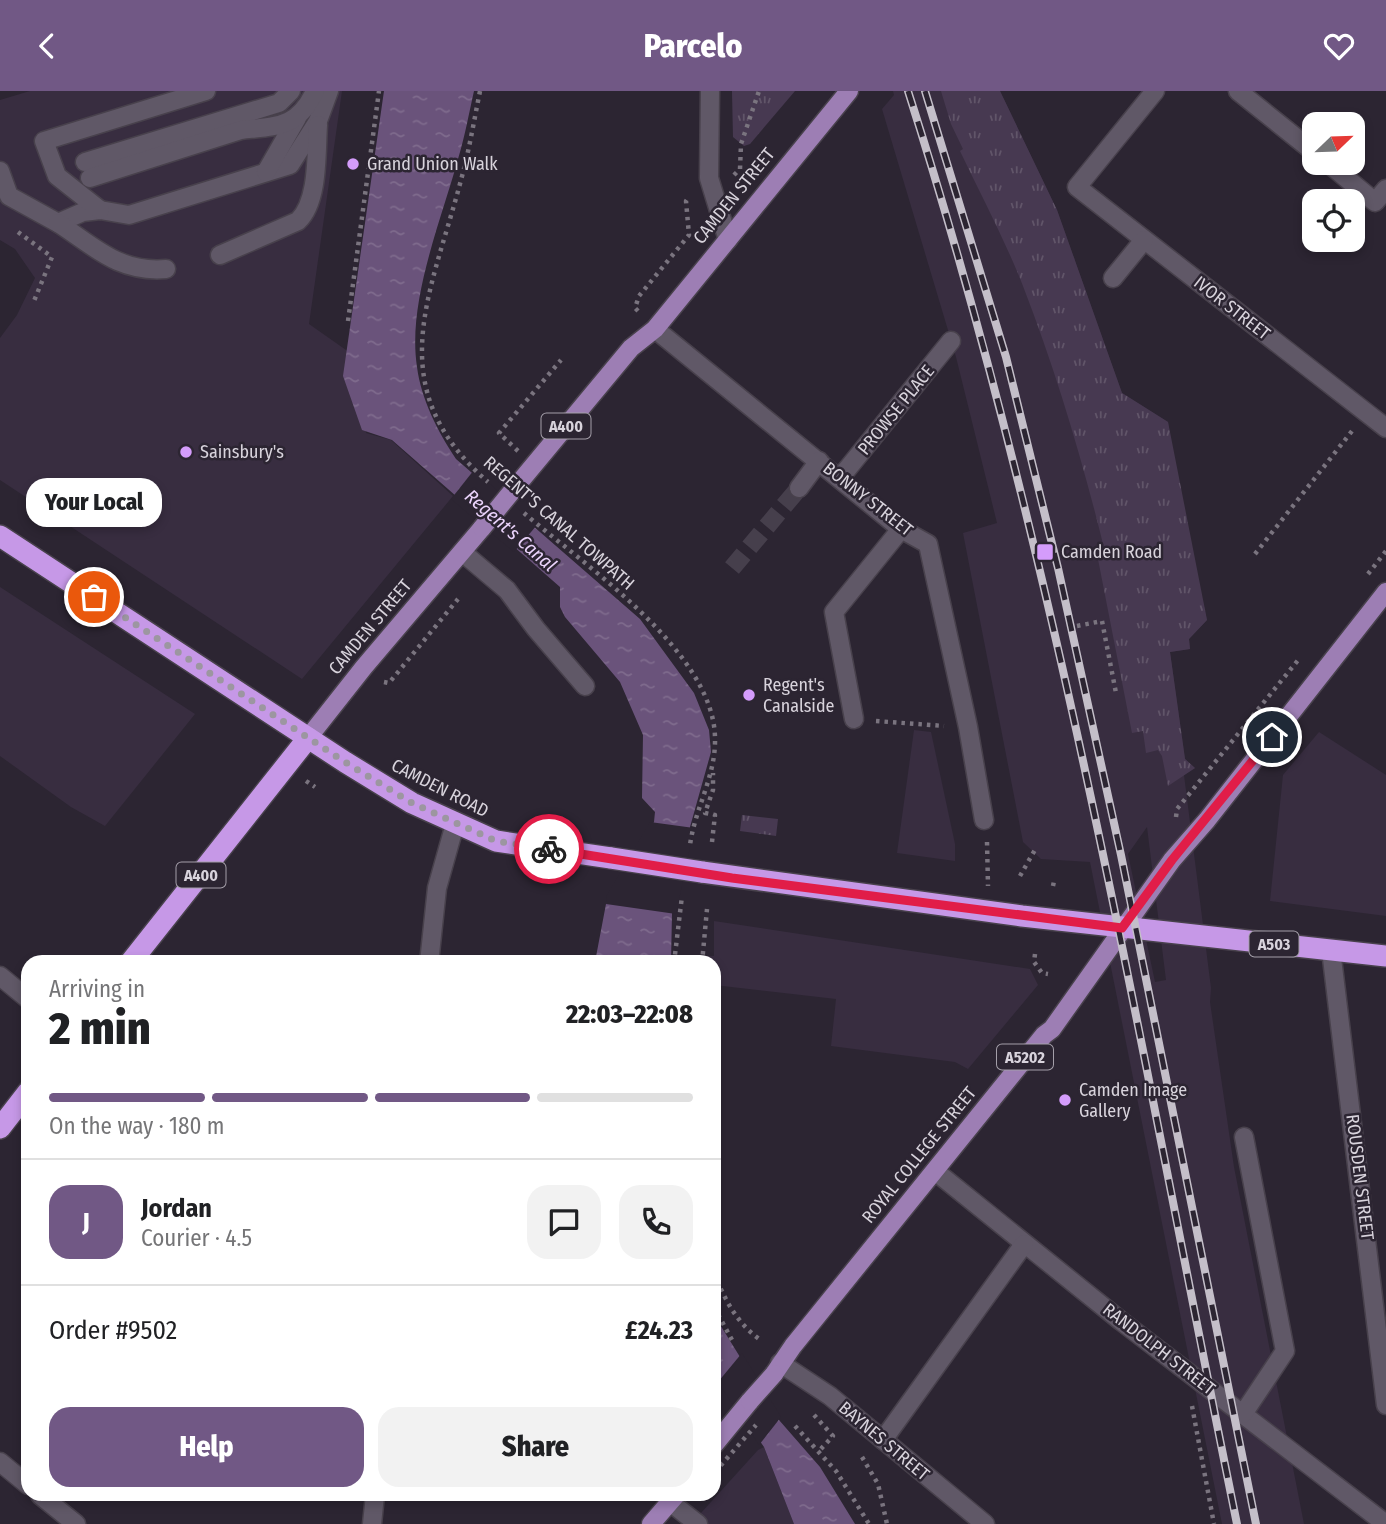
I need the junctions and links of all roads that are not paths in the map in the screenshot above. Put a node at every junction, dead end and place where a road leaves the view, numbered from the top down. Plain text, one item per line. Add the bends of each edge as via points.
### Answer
1 (206, 91) edge
2 (291, 91) edge
3 (316, 91) edge
4 (329, 91) edge
5 (710, 91) edge
6 (849, 91) edge
7 (1155, 91) edge
8 (1238, 91) edge
9 (297, 118) junction
10 (318, 121) junction
11 (1302, 142) edge
12 (0, 171) edge
13 (266, 171) junction
14 (1342, 175) edge
15 (1386, 189) edge
16 (100, 210) junction
17 (58, 223) junction
18 (728, 240) junction
19 (1144, 240) junction
20 (220, 255) dead end
21 (166, 269) dead end
22 (1113, 278) dead end
23 (655, 329) junction
24 (951, 341) dead end
25 (1386, 428) edge
26 (819, 461) junction
27 (840, 478) junction
28 (799, 488) tunnel mouth
29 (901, 529) junction
30 (0, 536) edge
31 (462, 552) junction
32 (1386, 592) edge
33 (585, 686) dead end
34 (854, 719) dead end
35 (309, 738) junction
36 (984, 820) dead end
37 (455, 824) junction
38 (1122, 928) junction
39 (1331, 950) junction
40 (136, 955) edge
41 (430, 955) edge
42 (1386, 955) edge
43 (0, 976) edge
44 (21, 993) edge
45 (21, 1101) edge
46 (0, 1128) edge
47 (1244, 1137) dead end
48 (935, 1171) junction
49 (1024, 1244) junction
50 (777, 1369) junction
51 (1386, 1405) edge
52 (1243, 1414) junction
53 (721, 1437) edge
54 (883, 1440) junction
55 (0, 1462) edge
56 (21, 1479) edge
57 (47, 1501) edge
58 (374, 1501) edge
59 (671, 1501) edge
60 (676, 1501) edge
61 (1384, 1517) edge
62 (76, 1524) edge
63 (372, 1524) edge
64 (652, 1524) edge
65 (698, 1524) edge
66 (985, 1524) edge

1 - 16 street via 44,141 61,182
2 - 9 street via 279,103 88,170 241,130 272,128
3 - 9 street
4 - 10 street
5 - 18 street via 709,178
6 - 18 main road, CAMDEN STREET / A400
7 - 19 street, IVOR STREET via 1077,187
8 - 11 street
9 - 13 street
10 - 13 street via 290,165
10 - 20 street via 305,214
12 - 17 street via 9,196
13 - 16 street via 129,215
14 - 15 street via 1375,202
16 - 17 street
17 - 21 street via 126,267
18 - 23 main road, CAMDEN STREET / A400
19 - 22 street
19 - 25 street, IVOR STREET
23 - 26 street, BONNY STREET
23 - 31 main road, CAMDEN STREET / A400, bridge via 631,348 534,465 514,497
24 - 27 street, PROWSE PLACE
26 - 27 street, BONNY STREET
26 - 28 street
27 - 29 street, BONNY STREET
29 - 34 street via 834,612
29 - 36 street, BONNY STREET via 929,544
30 - 35 highway, CAMDEN ROAD / A503
31 - 33 street via 507,590
31 - 35 main road, CAMDEN STREET / A400
32 - 38 main road, ROYAL COLLEGE STREET / A5202
35 - 37 highway, CAMDEN ROAD / A503 via 379,784
35 - 40 highway, CAMDEN STREET / A400
37 - 38 highway, CAMDEN ROAD / A503, bridge via 496,841
37 - 41 street via 437,888
38 - 39 highway, CAMDEN ROAD / A503
38 - 48 main road, ROYAL COLLEGE STREET / A5202 via 1052,1029
39 - 42 highway, CAMDEN ROAD / A503
39 - 51 street, ROUSDEN STREET
43 - 44 street
45 - 46 highway
47 - 52 street via 1285,1350
48 - 49 street, RANDOLPH STREET
48 - 50 main road, ROYAL COLLEGE STREET / A5202
49 - 52 street, RANDOLPH STREET
49 - 54 street
50 - 53 main road, ROYAL COLLEGE STREET / A5202, bridge
50 - 54 street, BAYNES STREET via 830,1396
52 - 61 street, RANDOLPH STREET
54 - 66 street, BAYNES STREET
55 - 56 street
57 - 62 street
58 - 63 street
59 - 64 main road
60 - 65 street

